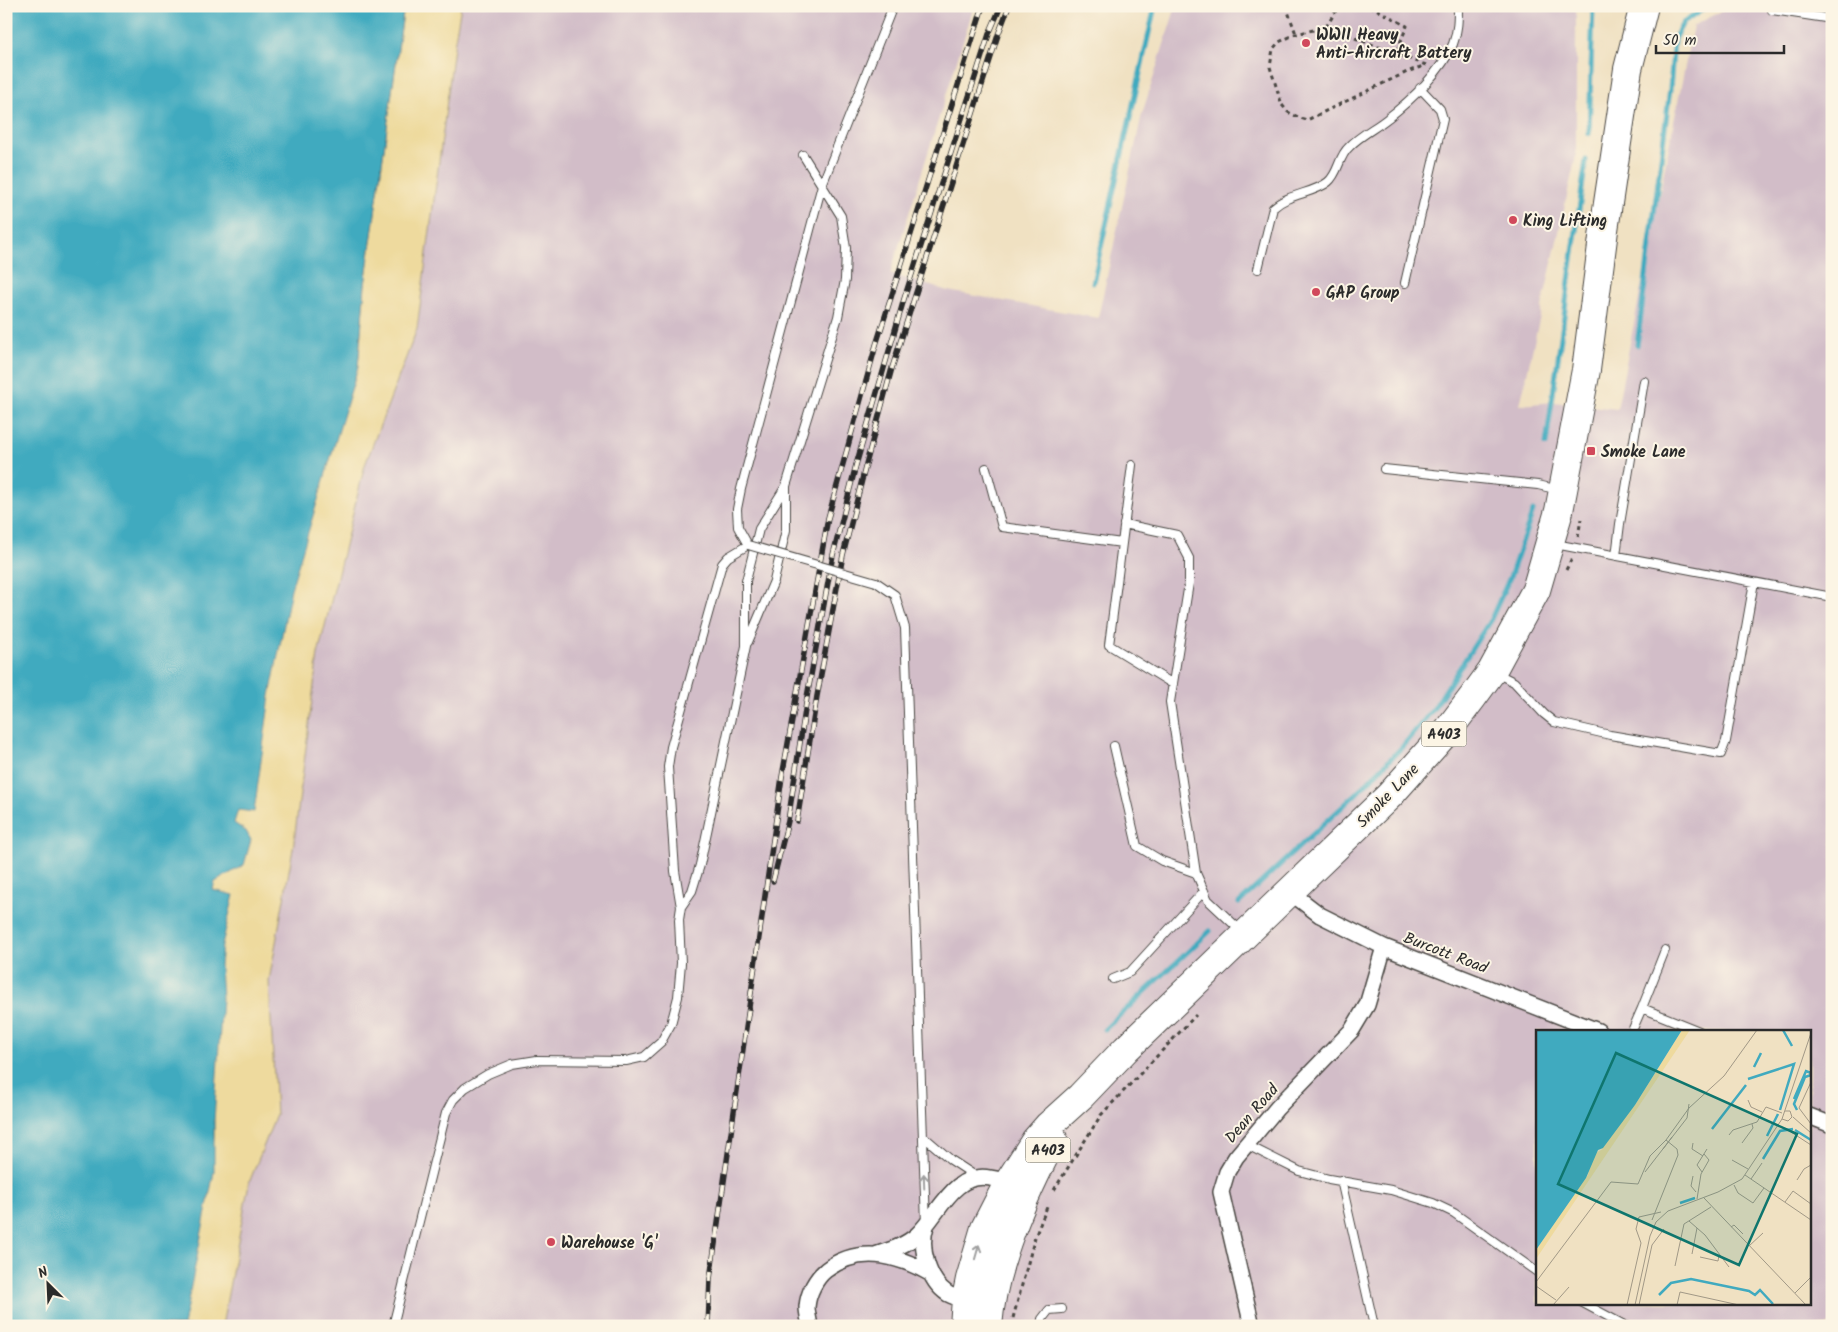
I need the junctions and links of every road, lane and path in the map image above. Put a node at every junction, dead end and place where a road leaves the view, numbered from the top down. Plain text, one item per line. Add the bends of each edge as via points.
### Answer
1 (893, 6) edge
2 (1286, 6) edge
3 (1339, 6) edge
4 (1370, 6) edge
5 (1458, 6) edge
6 (1644, 6) edge
7 (1772, 10) dead end
8 (1832, 19) edge
9 (1326, 27) junction
10 (1296, 34) junction
11 (1396, 53) junction
12 (1426, 65) junction
13 (1434, 72) junction
14 (1420, 88) junction
15 (803, 154) dead end
16 (822, 185) junction
17 (1258, 269) dead end
18 (1405, 283) dead end
19 (1644, 381) dead end
20 (1132, 465) dead end
21 (986, 468) dead end
22 (1384, 469) dead end
23 (786, 486) junction
24 (1563, 491) junction
25 (1583, 510) dead end
26 (1124, 524) junction
27 (1122, 543) junction
28 (748, 545) junction
29 (1563, 546) junction
30 (1616, 556) junction
31 (1564, 575) dead end
32 (1754, 582) junction
33 (1832, 597) edge
34 (746, 646) junction
35 (1492, 671) junction
36 (1173, 684) junction
37 (1114, 746) dead end
38 (1196, 873) junction
39 (1204, 891) junction
40 (1290, 892) junction
41 (681, 907) junction
42 (1245, 935) junction
43 (1384, 947) junction
44 (1665, 950) dead end
45 (1113, 979) dead end
46 (1642, 1008) junction
47 (1200, 1010) dead end
48 (1595, 1030) edge
49 (1632, 1030) edge
50 (1697, 1030) edge
51 (1081, 1096) junction
52 (1810, 1116) edge
53 (1832, 1125) edge
54 (923, 1136) junction
55 (1247, 1146) junction
56 (979, 1178) junction
57 (1341, 1180) junction
58 (1008, 1183) junction
59 (1052, 1193) dead end
60 (1049, 1202) dead end
61 (1021, 1208) junction
62 (926, 1226) junction
63 (875, 1255) junction
64 (1536, 1271) edge
65 (932, 1274) junction
66 (993, 1287) junction
67 (966, 1299) junction
68 (1586, 1304) edge
69 (1062, 1309) dead end
70 (393, 1326) edge
71 (810, 1326) edge
72 (964, 1326) edge
73 (988, 1326) edge
74 (1011, 1326) edge
75 (1041, 1326) edge
76 (1252, 1326) edge
77 (1374, 1326) edge
78 (1626, 1326) edge

1 - 16 lane
2 - 10 path
3 - 9 path
4 - 11 path via 1407,26
5 - 13 lane via 1453,43
6 - 24 highway, Smoke Lane / A403 via 1628,69 1586,370
7 - 8 lane
9 - 10 path
9 - 11 path
10 - 12 path via 1279,42 1273,49 1270,67 1282,105 1288,112 1307,120
11 - 12 path
12 - 13 path
13 - 14 lane
14 - 17 lane via 1390,117 1347,149 1327,183 1286,199 1273,208
14 - 18 lane via 1440,109 1442,119
15 - 16 lane
16 - 23 lane via 841,216 846,248 845,280 838,317
16 - 28 lane via 741,489 738,527
19 - 30 lane
20 - 26 lane
21 - 27 lane via 1002,528
22 - 24 lane via 1538,485
23 - 34 lane via 786,530 776,572
23 - 34 lane via 759,529 746,581
24 - 29 highway, Smoke Lane / A403
25 - 29 path
26 - 27 lane
26 - 36 lane via 1177,535 1189,558 1190,583
27 - 36 lane via 1109,645
28 - 41 lane via 722,564 671,747 668,767 675,871
28 - 54 lane, bridge via 876,582 895,595 905,628
29 - 30 lane
29 - 31 path
29 - 35 highway, Smoke Lane / A403
30 - 32 lane
32 - 33 lane
32 - 35 lane via 1721,754 1554,722 1514,682
34 - 41 lane via 700,865 692,891
35 - 40 highway, Smoke Lane / A403 via 1448,730 1403,780
36 - 38 lane via 1170,702
37 - 38 lane via 1137,846 1162,861
38 - 39 lane
39 - 42 lane via 1208,900
39 - 45 lane via 1130,972
40 - 42 highway, Smoke Lane / A403
40 - 43 street, Burcott Road via 1320,915
41 - 70 lane via 681,963 672,1024 661,1042 644,1057 614,1062 537,1060 512,1064 465,1088 453,1100 446,1113
42 - 51 highway, Smoke Lane / A403
43 - 48 street, Burcott Road
43 - 55 street, Dean Road via 1367,1005 1352,1030 1277,1108
44 - 46 lane
46 - 49 lane
46 - 50 lane
47 - 59 path via 1101,1115
51 - 58 highway, A403 via 1048,1125
51 - 61 highway, A403 via 1054,1138
52 - 53 street
54 - 56 lane
62 -> 54 lane
55 - 57 lane via 1299,1171
55 - 76 street, Dean Road via 1227,1172 1221,1192
56 - 58 street
56 - 62 street via 951,1192
57 - 64 lane via 1434,1203 1454,1213
57 - 77 lane
58 - 61 street via 1017,1193
67 -> 58 highway, A403 via 978,1246
60 - 74 path via 1035,1237
61 - 66 highway, A403
62 - 63 street via 905,1244
62 - 65 street via 923,1236 926,1261
63 - 65 street via 907,1262
63 - 71 street via 851,1256 819,1275 807,1306
65 - 67 street via 946,1292
66 - 67 street via 980,1298
66 - 73 highway, A403
67 - 72 highway, A403
68 - 78 lane
69 - 75 lane via 1049,1310

